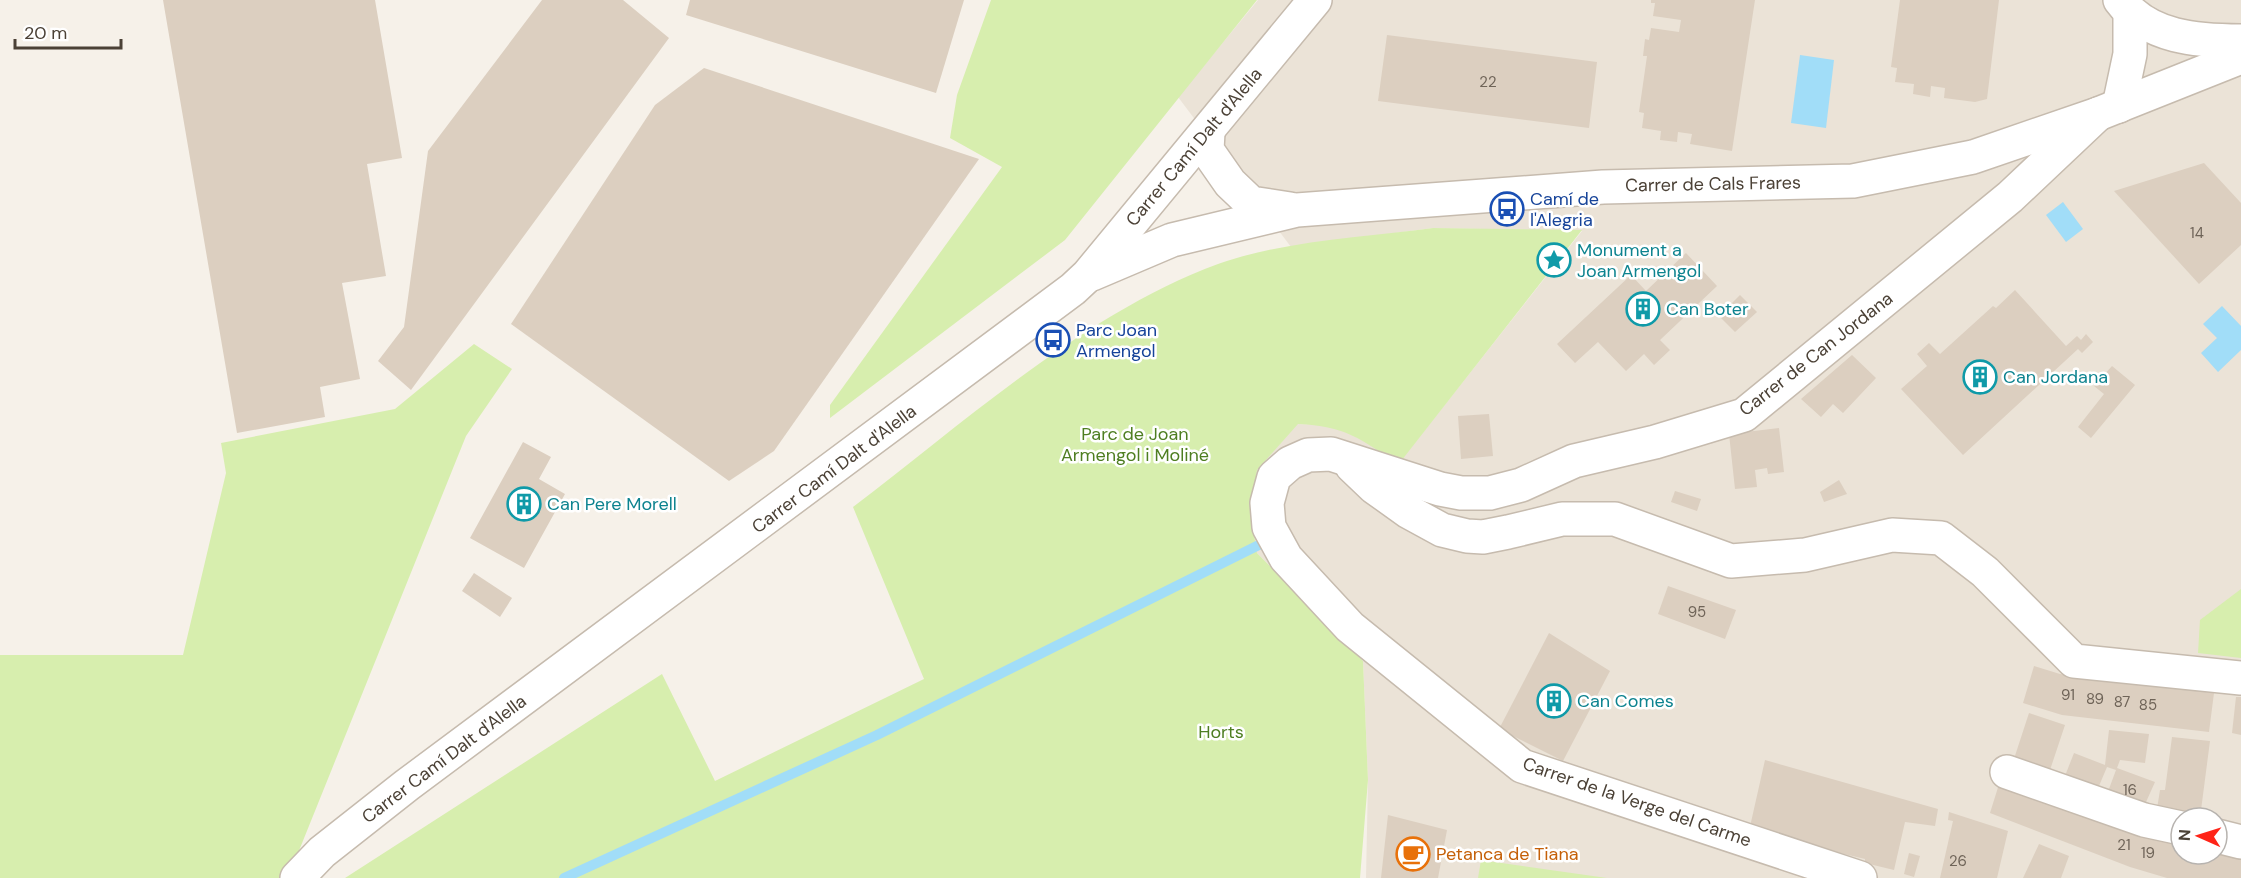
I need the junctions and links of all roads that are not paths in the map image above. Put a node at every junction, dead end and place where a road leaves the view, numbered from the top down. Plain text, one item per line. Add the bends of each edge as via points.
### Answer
1 (1315, 0) edge
2 (2125, 7) edge
3 (2241, 41) edge
4 (2241, 57) edge
5 (2109, 110) junction
6 (1208, 132) junction
7 (1298, 210) junction
8 (1088, 276) junction
9 (1342, 457) junction
10 (2241, 678) edge
11 (2007, 772) dead end
12 (2169, 825) edge
13 (297, 878) edge
14 (1860, 878) edge

1 - 6 street, Carrer Camí Dalt d'Alella
2 - 3 street via 2174,35 2201,41
2 - 5 street via 2130,54
4 - 5 street, Carrer de Cals Frares
5 - 7 street, Carrer de Cals Frares via 1967,159 1852,181 1603,187
5 - 9 street, Carrer de Can Jordana via 2010,197 1744,415 1574,461 1521,485 1490,493 1440,489
6 - 7 street, Carrer de Cals Frares via 1207,150 1230,183 1251,203
6 - 8 street, Carrer Camí Dalt d'Alella
7 - 8 street, Carrer de Cals Frares via 1172,240
8 - 13 street, Carrer Camí Dalt d'Alella via 946,386 407,785 322,852
9 - 10 street via 1409,512 1442,530 1467,536 1500,534 1562,519 1615,519 1731,561 1805,555 1892,535 1941,538 1985,572 2074,661
9 - 14 street, Carrer de la Verge del Carme via 1308,455 1290,463 1274,477 1267,502 1273,538 1286,558 1350,627 1522,766
11 - 12 street

